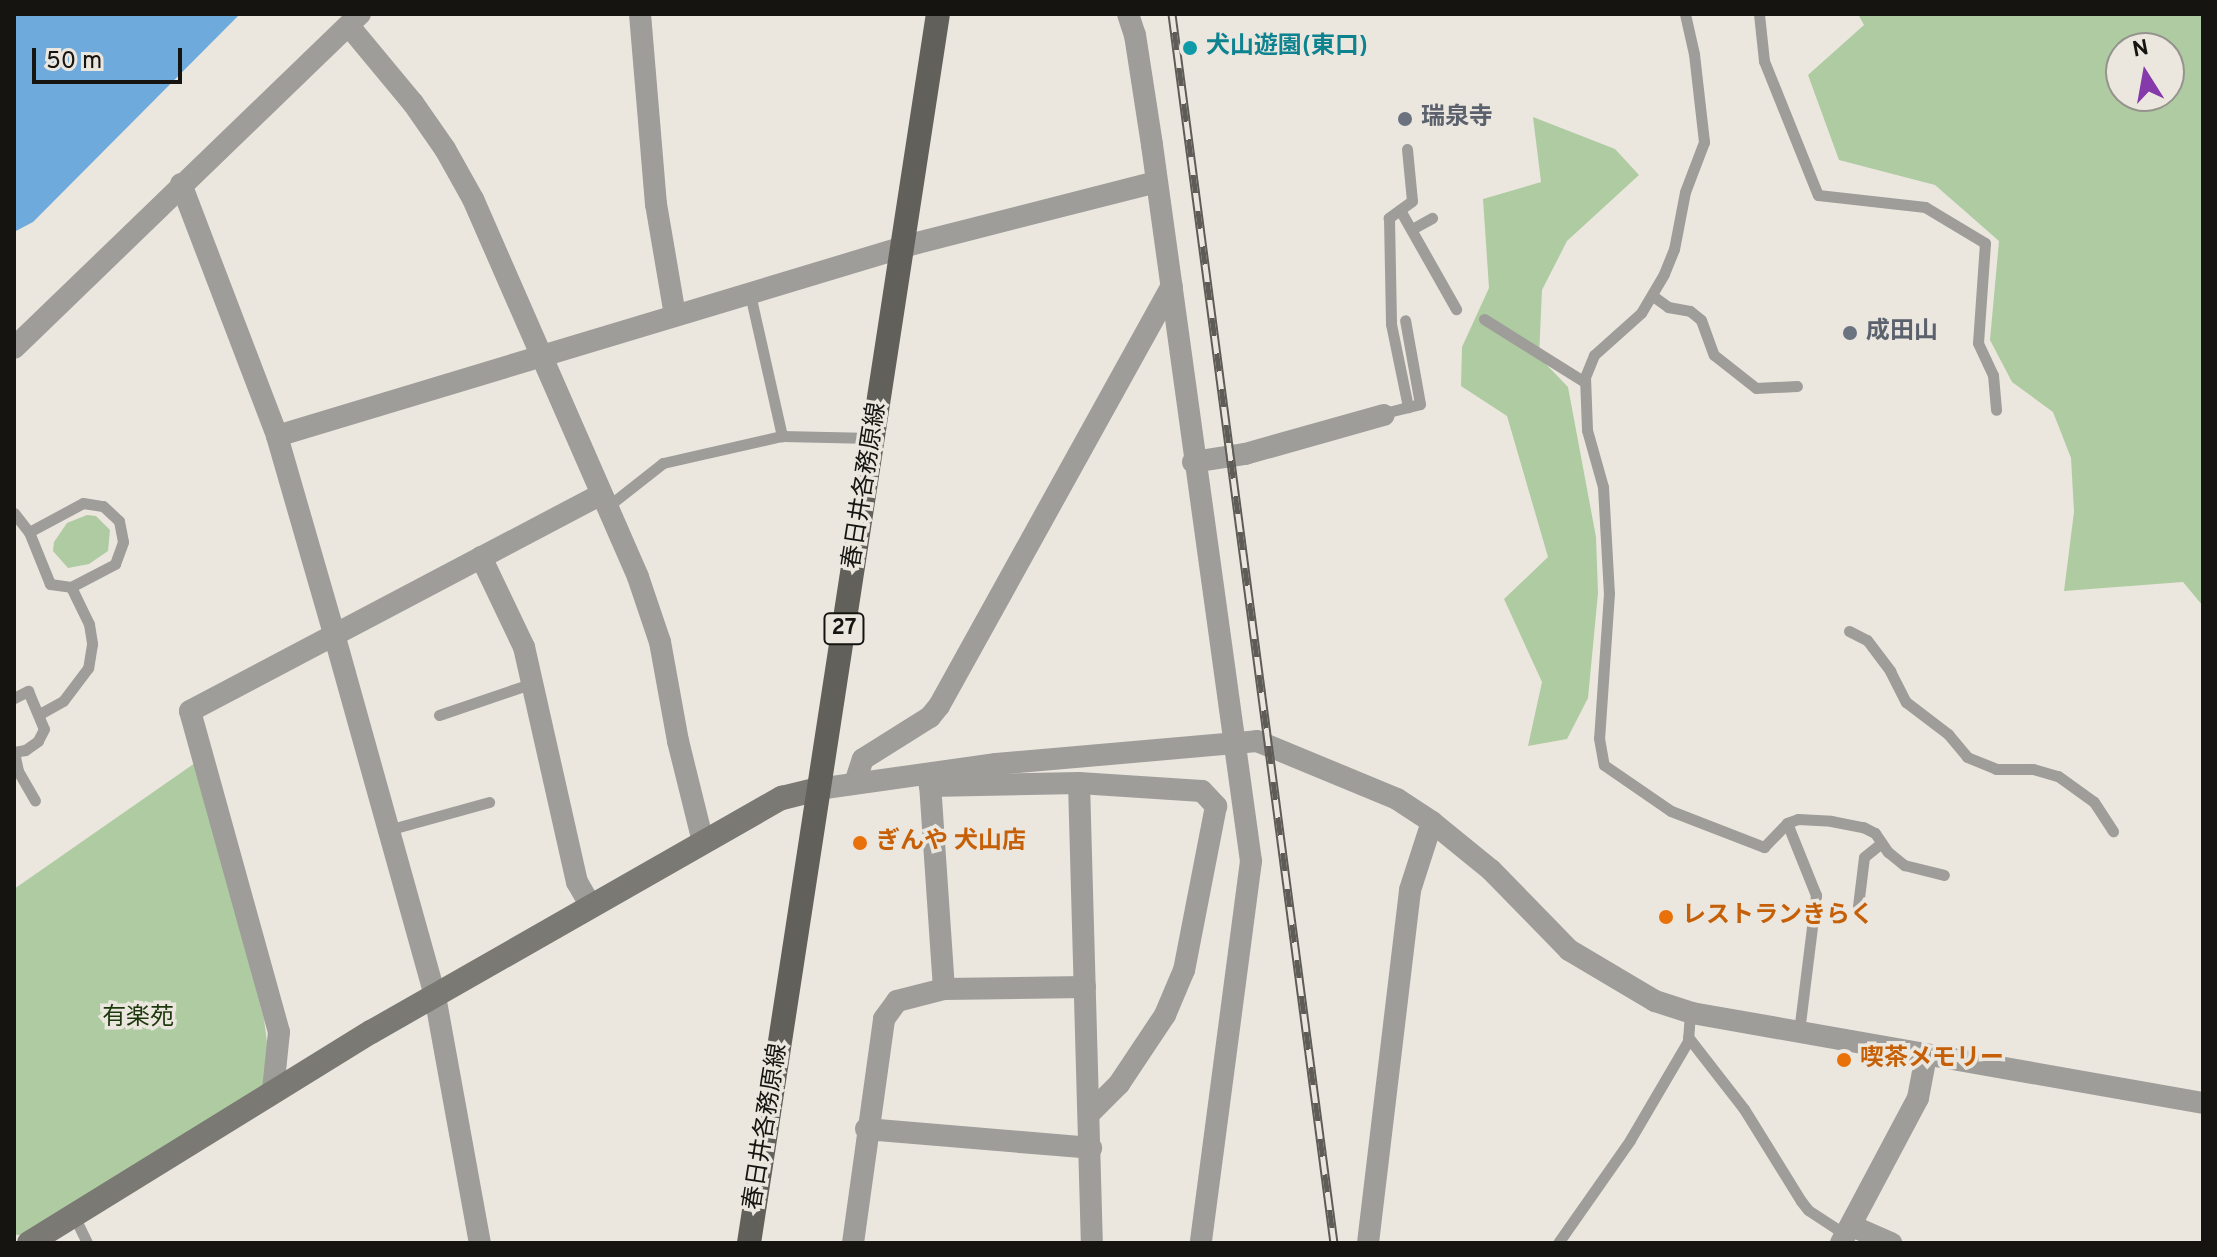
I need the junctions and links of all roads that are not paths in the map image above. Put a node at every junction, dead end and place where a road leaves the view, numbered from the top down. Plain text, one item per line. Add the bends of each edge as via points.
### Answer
1 (640, 14) edge
2 (938, 14) edge
3 (1128, 14) edge
4 (1685, 14) edge
5 (1759, 14) edge
6 (354, 20) edge
7 (1407, 149) dead end
8 (1156, 182) junction
9 (181, 184) junction
10 (1400, 210) junction
11 (1432, 218) dead end
12 (1412, 229) junction
13 (900, 250) junction
14 (1172, 286) junction
15 (750, 294) junction
16 (1653, 296) junction
17 (1456, 309) dead end
18 (675, 315) junction
19 (1484, 319) dead end
20 (1405, 320) dead end
21 (14, 348) edge
22 (541, 356) junction
23 (1585, 382) junction
24 (1797, 386) dead end
25 (1408, 407) junction
26 (1996, 410) dead end
27 (1384, 414) joint
28 (277, 436) junction
29 (782, 436) junction
30 (873, 438) junction
31 (1193, 462) junction
32 (604, 500) junction
33 (14, 513) edge
34 (29, 532) junction
35 (481, 557) junction
36 (71, 587) junction
37 (1849, 631) dead end
38 (334, 634) junction
39 (533, 683) junction
40 (14, 698) edge
41 (40, 714) junction
42 (439, 715) dead end
43 (1235, 743) junction
44 (14, 752) edge
45 (928, 779) junction
46 (855, 783) junction
47 (1079, 783) junction
48 (818, 789) junction
49 (35, 801) dead end
50 (489, 802) dead end
51 (1432, 822) junction
52 (1787, 823) junction
53 (388, 830) junction
54 (2113, 831) dead end
55 (703, 842) junction
56 (1881, 843) junction
57 (1944, 875) dead end
58 (591, 906) junction
59 (1858, 906) dead end
60 (1085, 987) junction
61 (944, 989) junction
62 (435, 996) junction
63 (1690, 1013) junction
64 (1799, 1031) junction
65 (1688, 1037) junction
66 (1926, 1056) junction
67 (273, 1090) junction
68 (2203, 1103) edge
69 (1090, 1113) junction
70 (866, 1129) junction
71 (1091, 1148) junction
72 (73, 1215) junction
73 (1846, 1234) edge
74 (29, 1243) edge
75 (87, 1243) edge
76 (480, 1243) edge
77 (749, 1243) edge
78 (853, 1243) edge
79 (1092, 1243) edge
80 (1201, 1243) edge
81 (1368, 1243) edge
82 (1558, 1243) edge
83 (1891, 1243) edge

1 - 18 street via 656,204
2 - 13 main road, 春日井各務原線 / 27
3 - 8 street
4 - 16 lane via 1704,142 1685,192 1674,249
5 - 26 lane via 1764,61 1818,195 1925,207 1985,243 1978,343 1993,375
6 - 9 street
6 - 22 street via 445,149 473,199
7 - 10 lane via 1412,201
8 - 13 street
8 - 14 street
9 - 21 street
9 - 28 street
10 - 12 lane
10 - 25 lane via 1389,218 1391,324
11 - 12 lane
12 - 17 lane
13 - 15 street
13 - 30 main road, 春日井各務原線 / 27
14 - 31 street
14 - 46 street via 939,706 863,759
15 - 18 street
15 - 29 lane
16 - 23 lane via 1594,355
16 - 24 lane via 1701,320 1714,355 1756,388
18 - 22 street
19 - 23 lane
20 - 25 lane via 1420,404
22 - 28 street
22 - 32 street
23 - 52 lane via 1587,430 1603,487 1609,593 1599,738 1604,765 1671,811 1764,847
25 - 27 lane
27 - 31 street via 1245,454
28 - 38 street
29 - 30 lane
29 - 32 lane via 663,463
30 - 48 main road, 春日井各務原線 / 27
31 - 43 street
32 - 35 street
32 - 55 street via 660,642
33 - 34 lane
34 - 36 lane via 50,584
34 - 36 lane via 83,503 103,506 119,521 123,542 115,564
35 - 38 street
35 - 39 street via 524,647
36 - 41 lane via 89,624 88,668 63,701
37 - 54 lane via 1867,640 1906,702 1948,734 1967,757 1996,769 2033,769 2058,776 2094,802
38 - 53 street
38 - 67 street via 190,711 279,1032
39 - 42 lane
39 - 58 street via 577,882
40 - 41 lane via 28,691
41 - 44 lane via 44,729 38,741
43 - 45 street
43 - 51 street via 1269,745 1397,799
43 - 80 street via 1251,861
44 - 49 lane
45 - 46 street
45 - 47 street
45 - 61 street
46 - 48 street
47 - 60 street
47 - 69 street via 1202,791 1216,806 1184,970 1165,1015 1119,1084
48 - 55 street via 782,798
48 - 77 main road, 春日井各務原線 / 27
50 - 53 lane
51 - 63 street via 1491,870 1569,950 1645,996
51 - 81 street via 1410,890
52 - 56 lane via 1798,819 1863,827
52 - 64 lane via 1816,895
53 - 62 street
55 - 58 street
56 - 57 lane via 1904,865
56 - 59 lane via 1864,857
58 - 62 street
60 - 61 street
60 - 69 street
61 - 70 street via 897,1001 884,1019
62 - 67 street
62 - 76 street
63 - 64 street
63 - 65 lane
64 - 66 street
65 - 73 lane via 1744,1109 1808,1210
65 - 82 lane via 1630,1140
66 - 68 street
66 - 73 street via 1918,1098
67 - 72 street
69 - 71 street
70 - 71 street
70 - 78 street
71 - 79 street
72 - 74 street
72 - 75 lane
73 - 83 street

